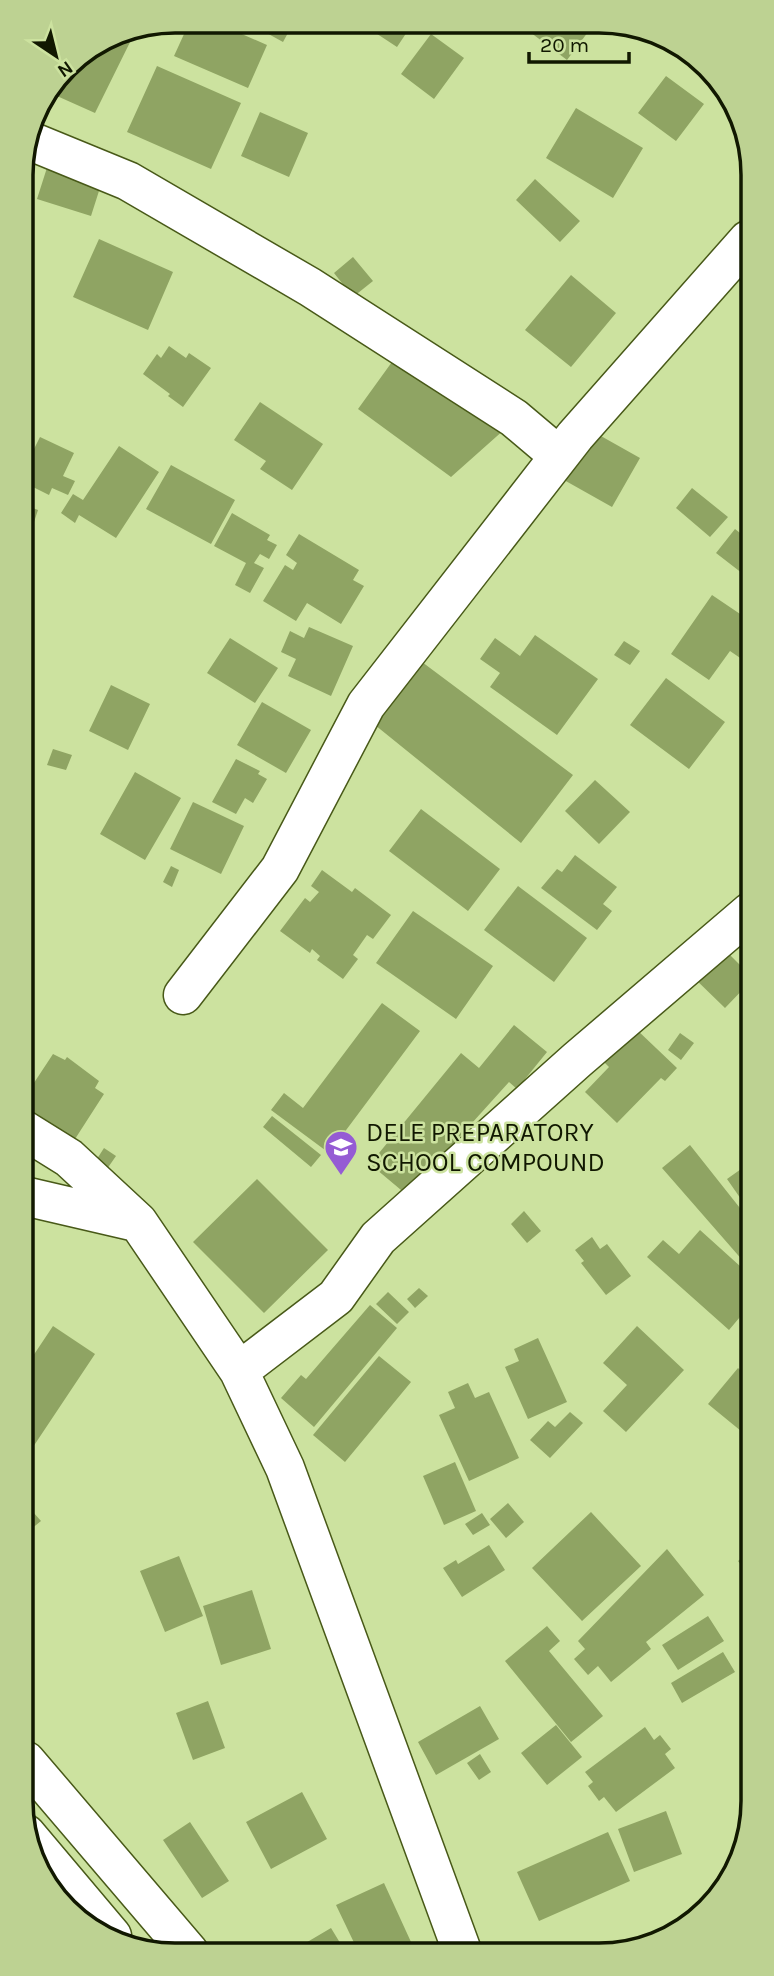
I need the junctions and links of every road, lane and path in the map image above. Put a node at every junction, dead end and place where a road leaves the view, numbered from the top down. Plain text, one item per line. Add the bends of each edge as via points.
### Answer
1 (37, 144) edge
2 (741, 248) edge
3 (559, 456) junction
4 (741, 933) edge
5 (183, 995) dead end
6 (33, 1136) edge
7 (33, 1198) edge
8 (138, 1222) junction
9 (239, 1371) junction
10 (33, 1769) edge
11 (44, 1856) edge
12 (99, 1921) edge
13 (181, 1943) edge
14 (459, 1943) edge

1 - 3 main road via 128,181 310,287 514,418
2 - 3 main road
3 - 5 main road via 366,705 280,869
4 - 9 main road via 577,1060 378,1238 336,1297
6 - 8 main road via 69,1158
7 - 8 main road
8 - 9 main road
9 - 14 main road via 285,1468
10 - 13 main road
11 - 12 main road

